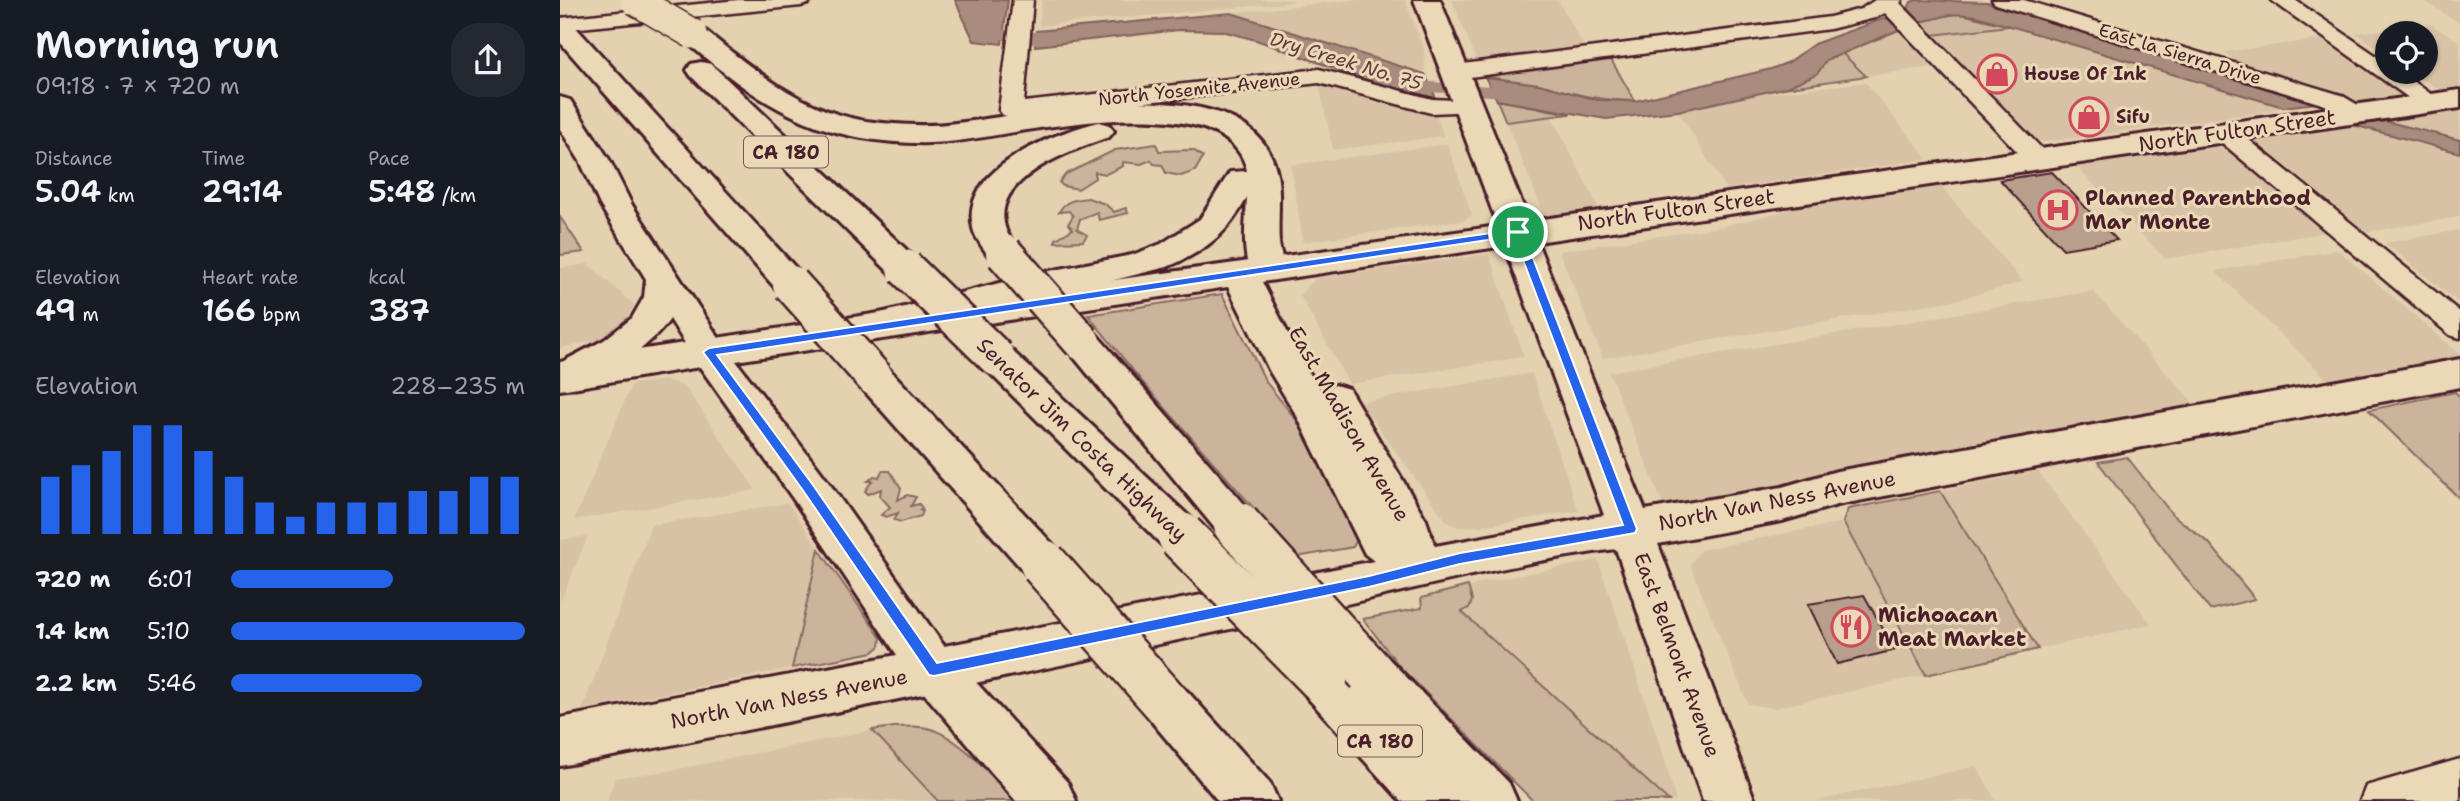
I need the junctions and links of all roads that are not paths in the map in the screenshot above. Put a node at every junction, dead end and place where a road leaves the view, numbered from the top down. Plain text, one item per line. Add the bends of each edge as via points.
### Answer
1 (633, 0) edge
2 (801, 0) edge
3 (1023, 0) edge
4 (1427, 0) edge
5 (2002, 0) edge
6 (2281, 0) edge
7 (1894, 8) edge
8 (567, 33) edge
9 (680, 36) junction
10 (1461, 88) junction
11 (2460, 99) edge
12 (2431, 103) junction
13 (560, 106) edge
14 (2345, 115) junction
15 (2223, 131) junction
16 (2039, 160) junction
17 (1241, 179) junction
18 (1518, 232) junction
19 (1254, 272) junction
20 (663, 278) junction
21 (886, 324) junction
22 (2460, 328) edge
23 (709, 352) junction
24 (2460, 373) edge
25 (564, 375) edge
26 (1631, 529) junction
27 (1417, 569) junction
28 (934, 670) junction
29 (1347, 677) junction
30 (560, 742) edge
31 (2460, 780) edge
32 (1050, 801) edge
33 (1252, 801) edge
34 (1436, 801) edge
35 (1491, 801) edge
36 (1730, 801) edge
37 (2381, 801) edge

1 - 9 main road, Senator Jim Costa Highway / CA 180
2 - 8 street
3 - 10 street, North Yosemite Avenue via 1011,110 1319,76 1431,106
4 - 10 main road, East Belmont Avenue
5 - 14 street, East la Sierra Drive via 2333,100
6 - 12 street
7 - 10 street, North Yosemite Avenue
7 - 16 street
8 - 33 main road, bridge
9 - 19 main road via 790,107 850,127 956,132 1140,110 1181,113 1214,122 1246,141 1262,165 1262,236
9 - 29 main road, Senator Jim Costa Highway / CA 180, bridge via 905,268 1181,536
10 - 18 main road, East Belmont Avenue
11 - 12 main road, North Fulton Street
12 - 14 main road, North Fulton Street
13 - 20 main road
14 - 15 main road, North Fulton Street
15 - 16 main road, North Fulton Street
15 - 22 street
16 - 18 main road, North Fulton Street
17 - 19 main road
17 - 21 main road via 1220,218 1176,251 1124,268
17 - 29 main road, bridge via 1234,159 1210,138 1170,128 1124,127 1077,137 1040,152 1008,175 986,214 993,241 1237,524
18 - 19 main road, North Fulton Street
18 - 26 main road, East Belmont Avenue
19 - 21 main road, North Fulton Street
19 - 27 main road, East Madison Avenue via 1246,289 1380,541
20 - 23 main road
20 - 25 main road via 661,304 635,338
21 - 23 main road, North Fulton Street
23 - 25 main road, North Fulton Street
23 - 28 main road
24 - 26 main road, North Van Ness Avenue via 1850,485 1704,519
26 - 27 main road, North Van Ness Avenue
26 - 36 main road, East Belmont Avenue
27 - 28 main road, North Van Ness Avenue
28 - 30 main road, North Van Ness Avenue
28 - 32 main road
29 - 34 main road, Senator Jim Costa Highway / CA 180
29 - 35 main road
31 - 37 street

